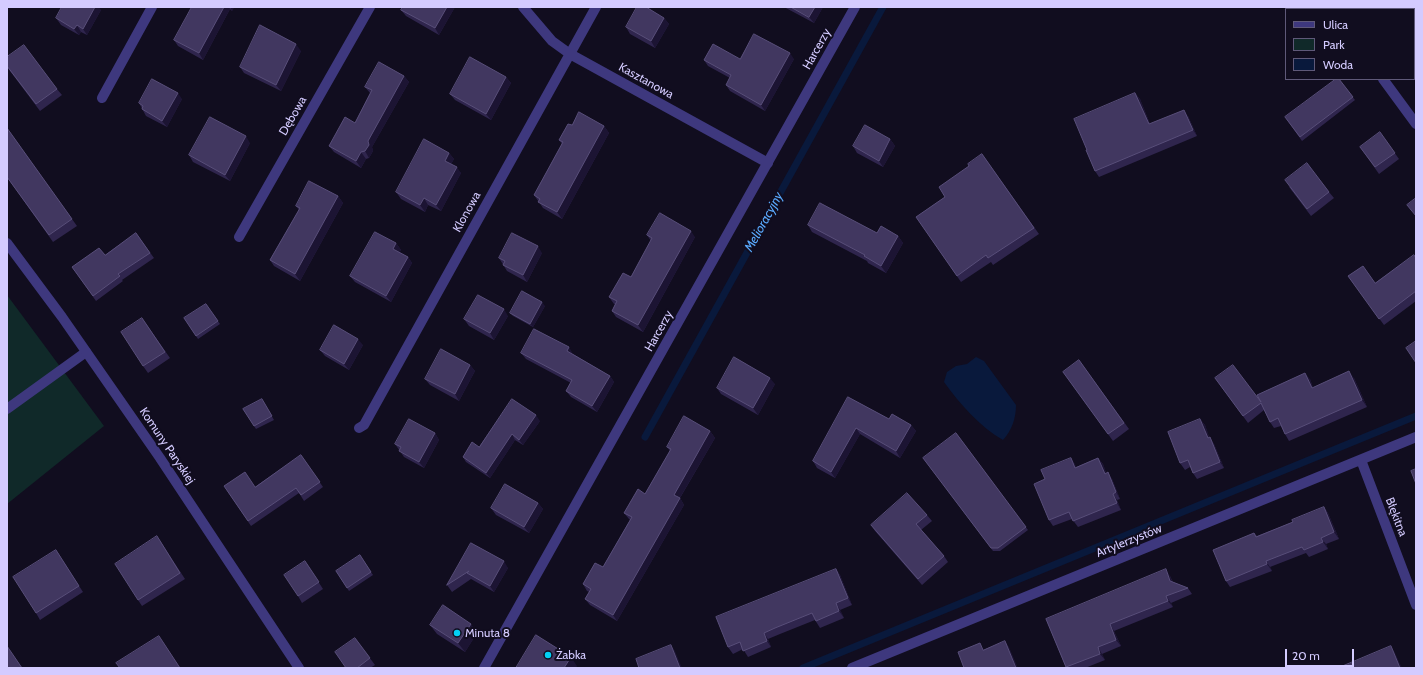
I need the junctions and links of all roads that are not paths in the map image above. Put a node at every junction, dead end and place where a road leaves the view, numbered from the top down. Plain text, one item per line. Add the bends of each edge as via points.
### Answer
1 (152, 7) edge
2 (370, 7) edge
3 (523, 7) edge
4 (596, 7) edge
5 (856, 7) edge
6 (570, 54) junction
7 (1384, 80) edge
8 (102, 98) dead end
9 (1416, 124) edge
10 (768, 163) junction
11 (239, 237) dead end
12 (7, 243) edge
13 (86, 352) junction
14 (7, 409) edge
15 (359, 428) dead end
16 (1416, 437) edge
17 (1361, 460) junction
18 (1416, 605) edge
19 (299, 668) edge
20 (484, 668) edge
21 (852, 668) edge

1 - 8 street
2 - 11 street, Dębowa
3 - 6 street, Kasztanowa via 552,41
4 - 6 street, Klonowa
5 - 10 street, Harcerzy
6 - 10 street, Kasztanowa
6 - 15 street, Klonowa via 364,425
7 - 9 street
10 - 20 street, Harcerzy
12 - 13 street, Komuny Paryskiej
13 - 14 street
13 - 19 street, Komuny Paryskiej via 160,458
16 - 17 street, Artylerzystów
17 - 18 street, Błękitna
17 - 21 street, Artylerzystów

